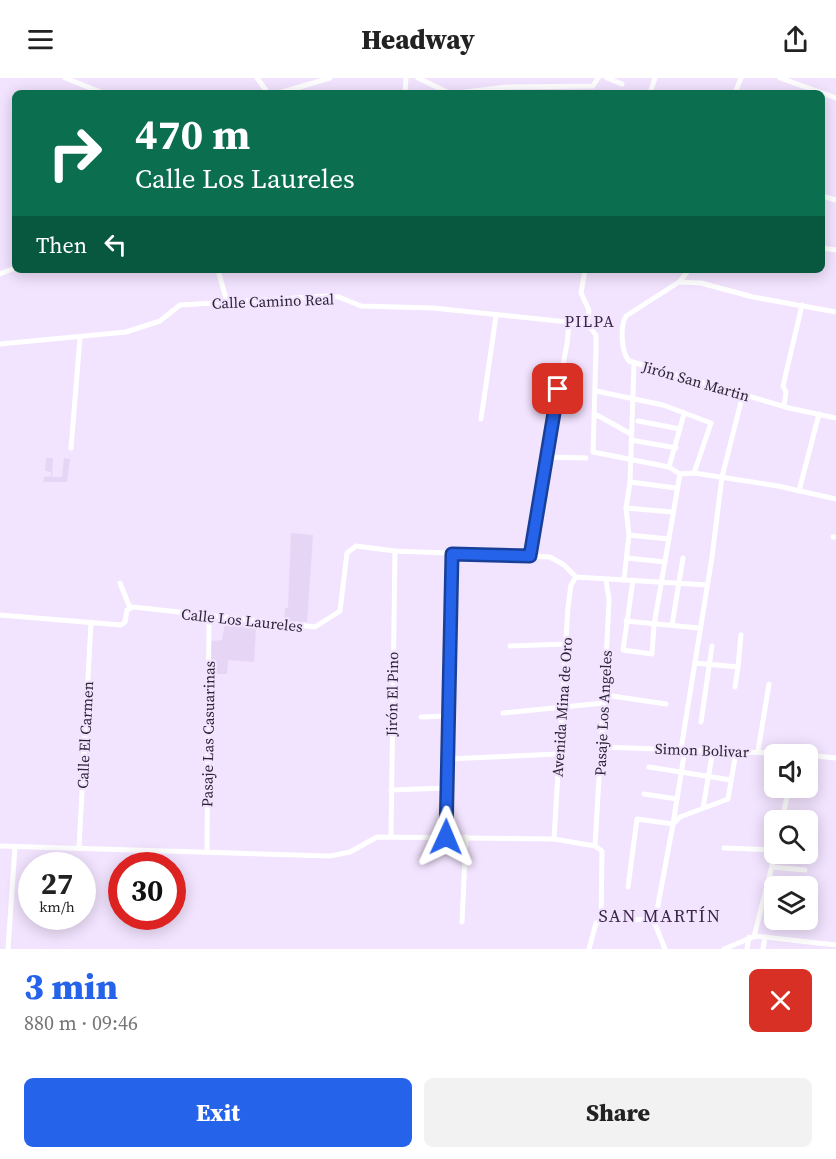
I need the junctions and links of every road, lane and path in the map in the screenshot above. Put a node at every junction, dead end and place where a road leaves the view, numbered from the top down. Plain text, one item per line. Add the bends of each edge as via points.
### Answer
1 (64, 78) edge
2 (330, 78) edge
3 (418, 78) edge
4 (607, 78) edge
5 (780, 78) edge
6 (597, 81) edge
7 (78, 84) junction
8 (622, 84) dead end
9 (77, 90) edge
10 (95, 90) edge
11 (289, 90) edge
12 (443, 90) edge
13 (482, 90) edge
14 (814, 90) edge
15 (219, 273) edge
16 (584, 273) edge
17 (686, 273) edge
18 (679, 282) junction
19 (226, 302) junction
20 (802, 305) junction
21 (836, 312) edge
22 (496, 316) junction
23 (569, 323) junction
24 (587, 324) junction
25 (80, 338) junction
26 (0, 344) edge
27 (634, 364) junction
28 (596, 391) junction
29 (743, 394) junction
30 (633, 400) junction
31 (784, 406) junction
32 (595, 414) junction
33 (684, 414) junction
34 (819, 414) junction
35 (836, 418) edge
36 (481, 419) dead end
37 (638, 421) dead end
38 (680, 429) junction
39 (631, 437) junction
40 (71, 448) dead end
41 (676, 448) junction
42 (545, 457) junction
43 (586, 458) dead end
44 (630, 459) junction
45 (669, 467) junction
46 (694, 473) junction
47 (681, 474) junction
48 (722, 477) junction
49 (630, 482) junction
50 (676, 488) junction
51 (799, 491) junction
52 (836, 499) edge
53 (626, 508) junction
54 (672, 512) junction
55 (629, 535) junction
56 (669, 539) junction
57 (395, 551) junction
58 (452, 554) junction
59 (530, 556) junction
60 (627, 558) junction
61 (683, 558) dead end
62 (665, 562) junction
63 (576, 577) junction
64 (624, 579) junction
65 (606, 580) junction
66 (633, 580) junction
67 (661, 582) junction
68 (120, 583) dead end
69 (679, 584) junction
70 (707, 585) junction
71 (129, 608) junction
72 (0, 615) edge
73 (209, 615) junction
74 (626, 621) junction
75 (91, 622) junction
76 (654, 625) junction
77 (672, 625) junction
78 (699, 628) junction
79 (741, 635) dead end
80 (566, 644) junction
81 (510, 646) dead end
82 (712, 646) dead end
83 (695, 663) junction
84 (710, 664) junction
85 (738, 667) junction
86 (769, 684) dead end
87 (735, 687) dead end
88 (604, 695) junction
89 (604, 703) junction
90 (666, 704) dead end
91 (562, 706) junction
92 (503, 713) dead end
93 (447, 716) junction
94 (421, 717) dead end
95 (701, 722) dead end
96 (601, 747) junction
97 (683, 749) junction
98 (713, 750) junction
99 (758, 751) junction
100 (764, 751) edge
101 (736, 752) junction
102 (558, 754) junction
103 (818, 756) edge
104 (836, 758) edge
105 (446, 759) junction
106 (649, 768) dead end
107 (682, 773) junction
108 (709, 776) junction
109 (731, 780) junction
110 (446, 788) junction
111 (391, 790) junction
112 (644, 794) dead end
113 (677, 799) junction
114 (703, 808) junction
115 (673, 824) junction
116 (391, 837) junction
117 (446, 837) junction
118 (466, 837) junction
119 (554, 839) junction
120 (0, 846) edge
121 (15, 847) junction
122 (598, 847) junction
123 (79, 848) junction
124 (724, 848) dead end
125 (764, 851) edge
126 (207, 852) junction
127 (773, 864) edge
128 (772, 867) junction
129 (805, 870) dead end
130 (628, 886) dead end
131 (601, 921) junction
132 (655, 921) junction
133 (462, 922) dead end
134 (751, 937) junction
135 (765, 937) junction
136 (836, 945) edge
137 (821, 946) edge
138 (9, 949) edge
139 (589, 949) edge
140 (665, 949) edge
141 (724, 949) edge
142 (747, 949) edge
143 (763, 949) edge

1 - 7 street
2 - 11 street
3 - 12 street
4 - 8 street
5 - 14 street
6 - 13 street via 578,87
7 - 9 street
7 - 10 street
15 - 19 street
16 - 24 street via 581,292 589,310
17 - 18 street
18 - 20 street via 702,283
18 - 27 street, Jirón San Martin via 626,316 622,324 624,353
19 - 22 street, Calle Camino Real via 328,296 361,306 433,308
19 - 25 street, Calle Camino Real via 180,305 160,321 126,332
20 - 21 street
20 - 31 street via 783,386
22 - 23 street, Calle Camino Real
22 - 36 street
23 - 24 street, Calle Camino Real
23 - 42 street
24 - 28 street via 596,335
25 - 26 street, Calle Camino Real
25 - 40 street
27 - 29 street, Jirón San Martin
27 - 30 street
28 - 30 street
28 - 32 street
29 - 31 street, Jirón San Martin
29 - 48 street
30 - 33 street via 663,405
30 - 39 street
31 - 34 street, Jirón San Martin
32 - 39 street
32 - 44 street via 593,452
33 - 38 street
33 - 46 street via 711,424
34 - 35 street, Jirón San Martin
34 - 51 street
37 - 38 street
38 - 41 street
39 - 41 street
39 - 44 street
41 - 45 street
42 - 43 street
42 - 59 street
44 - 45 street
44 - 49 street
45 - 47 street
46 - 47 street
46 - 48 street
47 - 50 street
48 - 51 street
48 - 70 street
49 - 50 street
49 - 53 street
50 - 54 street
51 - 52 street
53 - 54 street
53 - 55 street
54 - 56 street
55 - 56 street
55 - 60 street
56 - 62 street
57 - 58 street, Calle Los Laureles
57 - 73 street, Calle Los Laureles via 356,546 350,550 340,611 315,627
57 - 111 street, Jirón El Pino
58 - 59 street, Calle Los Laureles
58 - 93 street
59 - 63 street, Calle Los Laureles via 555,558
60 - 62 street
60 - 64 street
61 - 69 street
62 - 67 street
63 - 65 street
63 - 80 street, Avenida Mina de Oro via 568,607
64 - 65 street
64 - 66 street
65 - 88 street, Pasaje Los Angeles via 609,600
66 - 67 street
66 - 74 street
67 - 69 street
67 - 76 street
68 - 71 street
69 - 70 street
69 - 77 street
70 - 78 street
71 - 73 street, Calle Los Laureles
71 - 75 street via 122,625
72 - 75 street
73 - 126 street, Pasaje Las Casuarinas
74 - 76 street
74 - 76 street via 622,650 652,654
75 - 123 street, Calle El Carmen
76 - 77 street
77 - 78 street
78 - 83 street
79 - 85 street
80 - 81 street
80 - 91 street, Avenida Mina de Oro
82 - 84 street
83 - 84 street
83 - 97 street
84 - 85 street
84 - 95 street
85 - 87 street
86 - 99 street
88 - 89 street, Pasaje Los Angeles
88 - 90 street
89 - 91 street
89 - 96 street, Pasaje Los Angeles
91 - 92 street
91 - 102 street, Avenida Mina de Oro
93 - 94 street
93 - 105 street
96 - 97 street, Simon Bolivar
96 - 122 street, Pasaje Los Angeles
97 - 98 street, Simon Bolivar
97 - 107 street
98 - 101 street, Simon Bolivar
98 - 108 street
99 - 100 street, Simon Bolivar
99 - 101 street, Simon Bolivar
101 - 109 street
102 - 105 street
102 - 119 street, Avenida Mina de Oro
103 - 104 street, Simon Bolivar
105 - 110 street
106 - 107 street
107 - 108 street
107 - 113 street
108 - 109 street
108 - 114 street
109 - 114 street via 727,801
110 - 111 street
110 - 117 street
111 - 116 street, Jirón El Pino
112 - 113 street
113 - 115 street
114 - 115 street
115 - 130 street via 637,819
115 - 132 street
116 - 117 street
116 - 126 street via 376,837 350,852 330,856
117 - 118 street
118 - 119 street
118 - 133 street
119 - 122 street
120 - 121 street
121 - 123 street
121 - 138 street
122 - 131 street, Pasaje Los Angeles
123 - 126 street
124 - 125 street
127 - 128 street
128 - 129 street
128 - 134 street
131 - 132 street
131 - 139 street via 596,923
132 - 140 street
134 - 135 street
134 - 141 street
134 - 142 street
135 - 137 street
135 - 143 street
136 - 137 street

